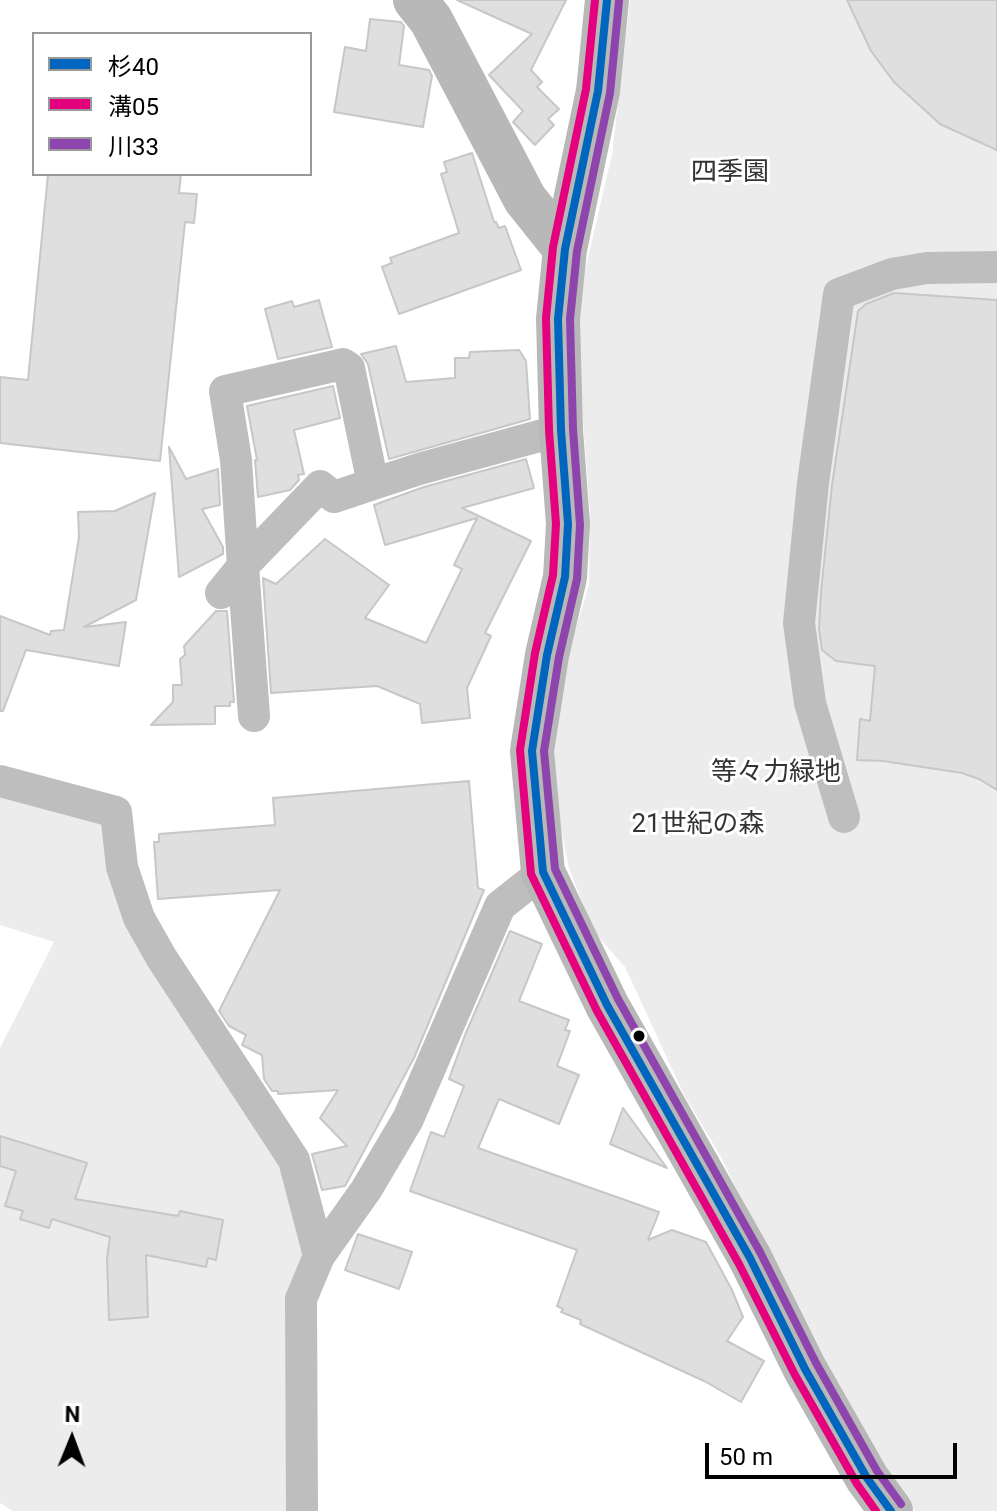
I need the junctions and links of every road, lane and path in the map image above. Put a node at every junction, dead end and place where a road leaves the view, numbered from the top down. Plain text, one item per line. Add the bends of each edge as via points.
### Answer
1 (415, 0) edge
2 (607, 0) edge
3 (565, 249) junction
4 (997, 267) edge
5 (561, 430) junction
6 (373, 484) junction
7 (243, 566) junction
8 (221, 593) dead end
9 (254, 716) dead end
10 (0, 781) edge
11 (844, 817) dead end
12 (543, 872) junction
13 (319, 1256) junction
14 (302, 1511) edge
15 (891, 1511) edge

1 - 3 street via 431,20 525,199
2 - 3 street via 598,91
3 - 5 street via 558,319
4 - 11 street via 927,268 892,274 839,294 799,623 810,703
5 - 6 street
5 - 12 street via 568,524 565,577 532,751
6 - 7 street via 334,497 320,486
6 - 7 street via 349,368 343,364 225,391
7 - 8 street
7 - 9 street
10 - 13 street via 116,812 122,867 139,918 294,1160
12 - 13 street via 500,906 408,1119
12 - 15 street via 607,1005 750,1258 805,1369
13 - 14 street via 301,1299

